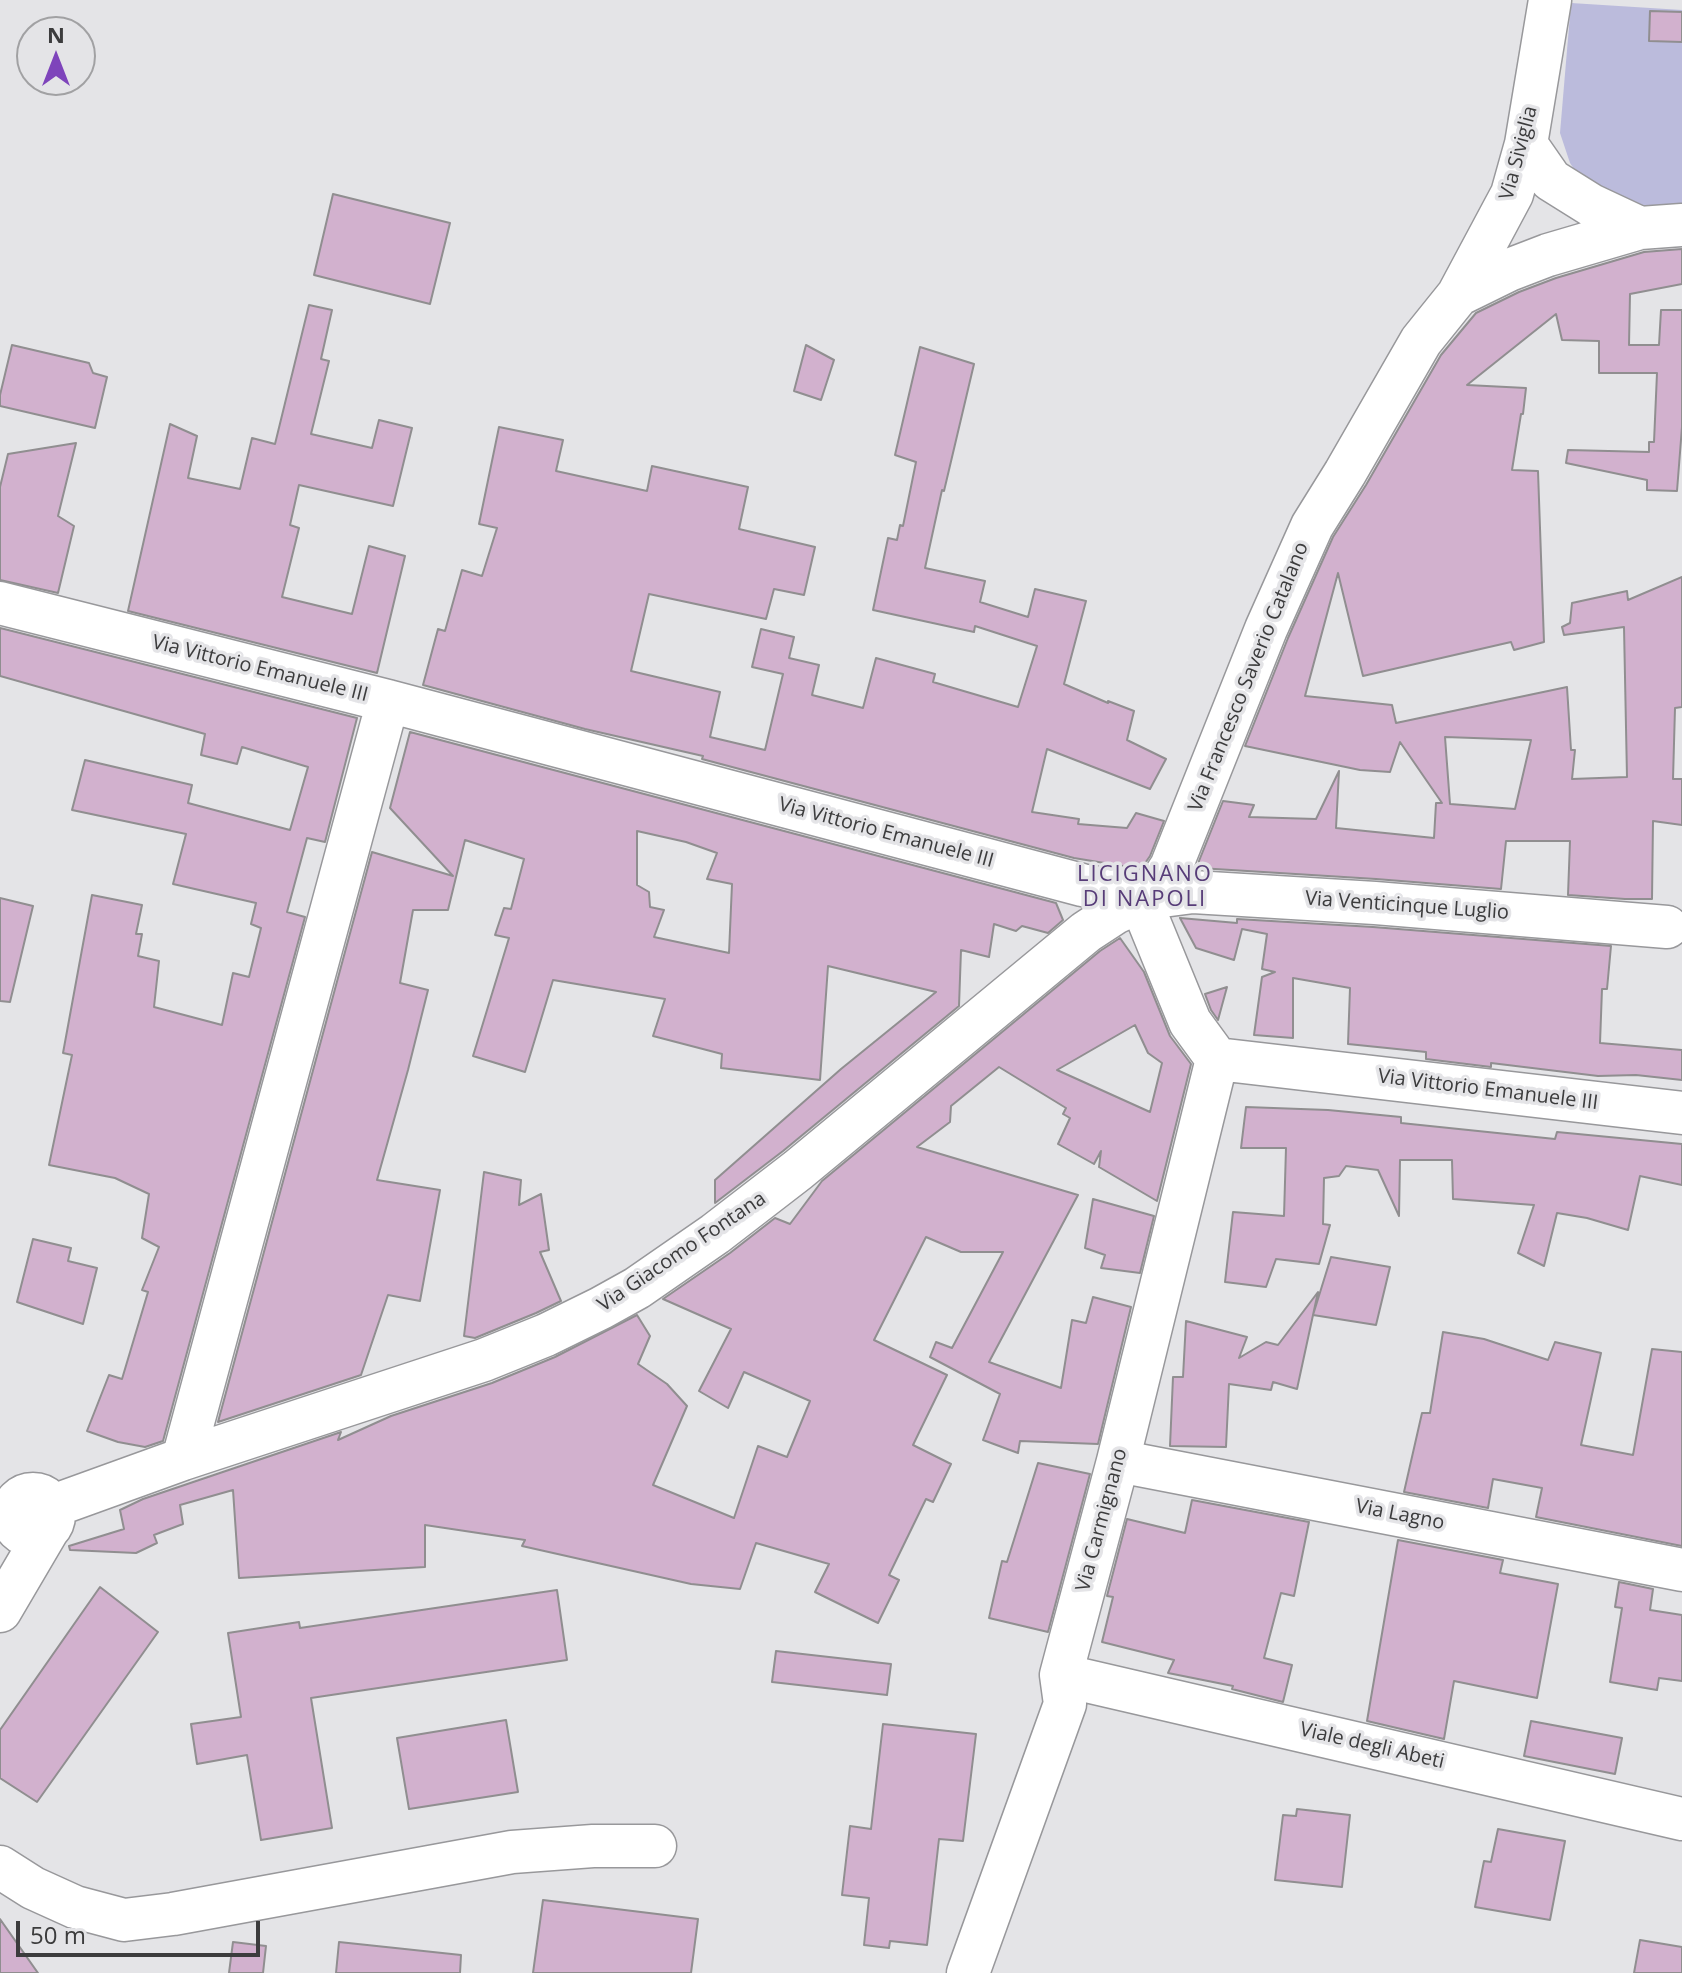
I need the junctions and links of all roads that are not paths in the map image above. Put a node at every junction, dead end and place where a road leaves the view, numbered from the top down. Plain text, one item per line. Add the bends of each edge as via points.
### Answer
1 (1550, 0) edge
2 (1526, 144) junction
3 (1682, 225) edge
4 (1640, 228) junction
5 (1458, 295) junction
6 (0, 603) edge
7 (388, 701) junction
8 (1147, 898) junction
9 (1667, 927) dead end
10 (1217, 1059) junction
11 (1682, 1113) edge
12 (183, 1459) junction
13 (1118, 1461) junction
14 (28, 1510) edge
15 (1682, 1570) edge
16 (0, 1611) edge
17 (1061, 1675) junction
18 (1682, 1819) edge
19 (655, 1846) dead end
20 (0, 1867) edge
21 (968, 1973) edge

1 - 2 street, Via Siviglia
2 - 4 street via 1551,180
2 - 5 street, Via Siviglia via 1512,194
3 - 4 street
4 - 5 street via 1548,255
5 - 8 street, Via Francesco Saverio Catalano via 1421,341 1312,526 1171,867
6 - 7 street, Via Vittorio Emanuele III
7 - 8 street, Via Vittorio Emanuele III
7 - 12 street
8 - 9 street, Via Venticinque Luglio via 1193,892
8 - 10 street via 1145,912 1190,1022
8 - 12 street, Via Giacomo Fontana via 1086,932 798,1170 625,1295 484,1360
10 - 11 street, Via Vittorio Emanuele III
10 - 13 street, Via Carmignano
12 - 14 street, Via Giacomo Fontana
13 - 15 street, Via Lagno
13 - 17 street, Via Carmignano
14 - 16 street
17 - 18 street, Viale degli Abeti
17 - 21 street, Via Carmignano via 1065,1704
19 - 20 street via 512,1852 124,1920 75,1907

